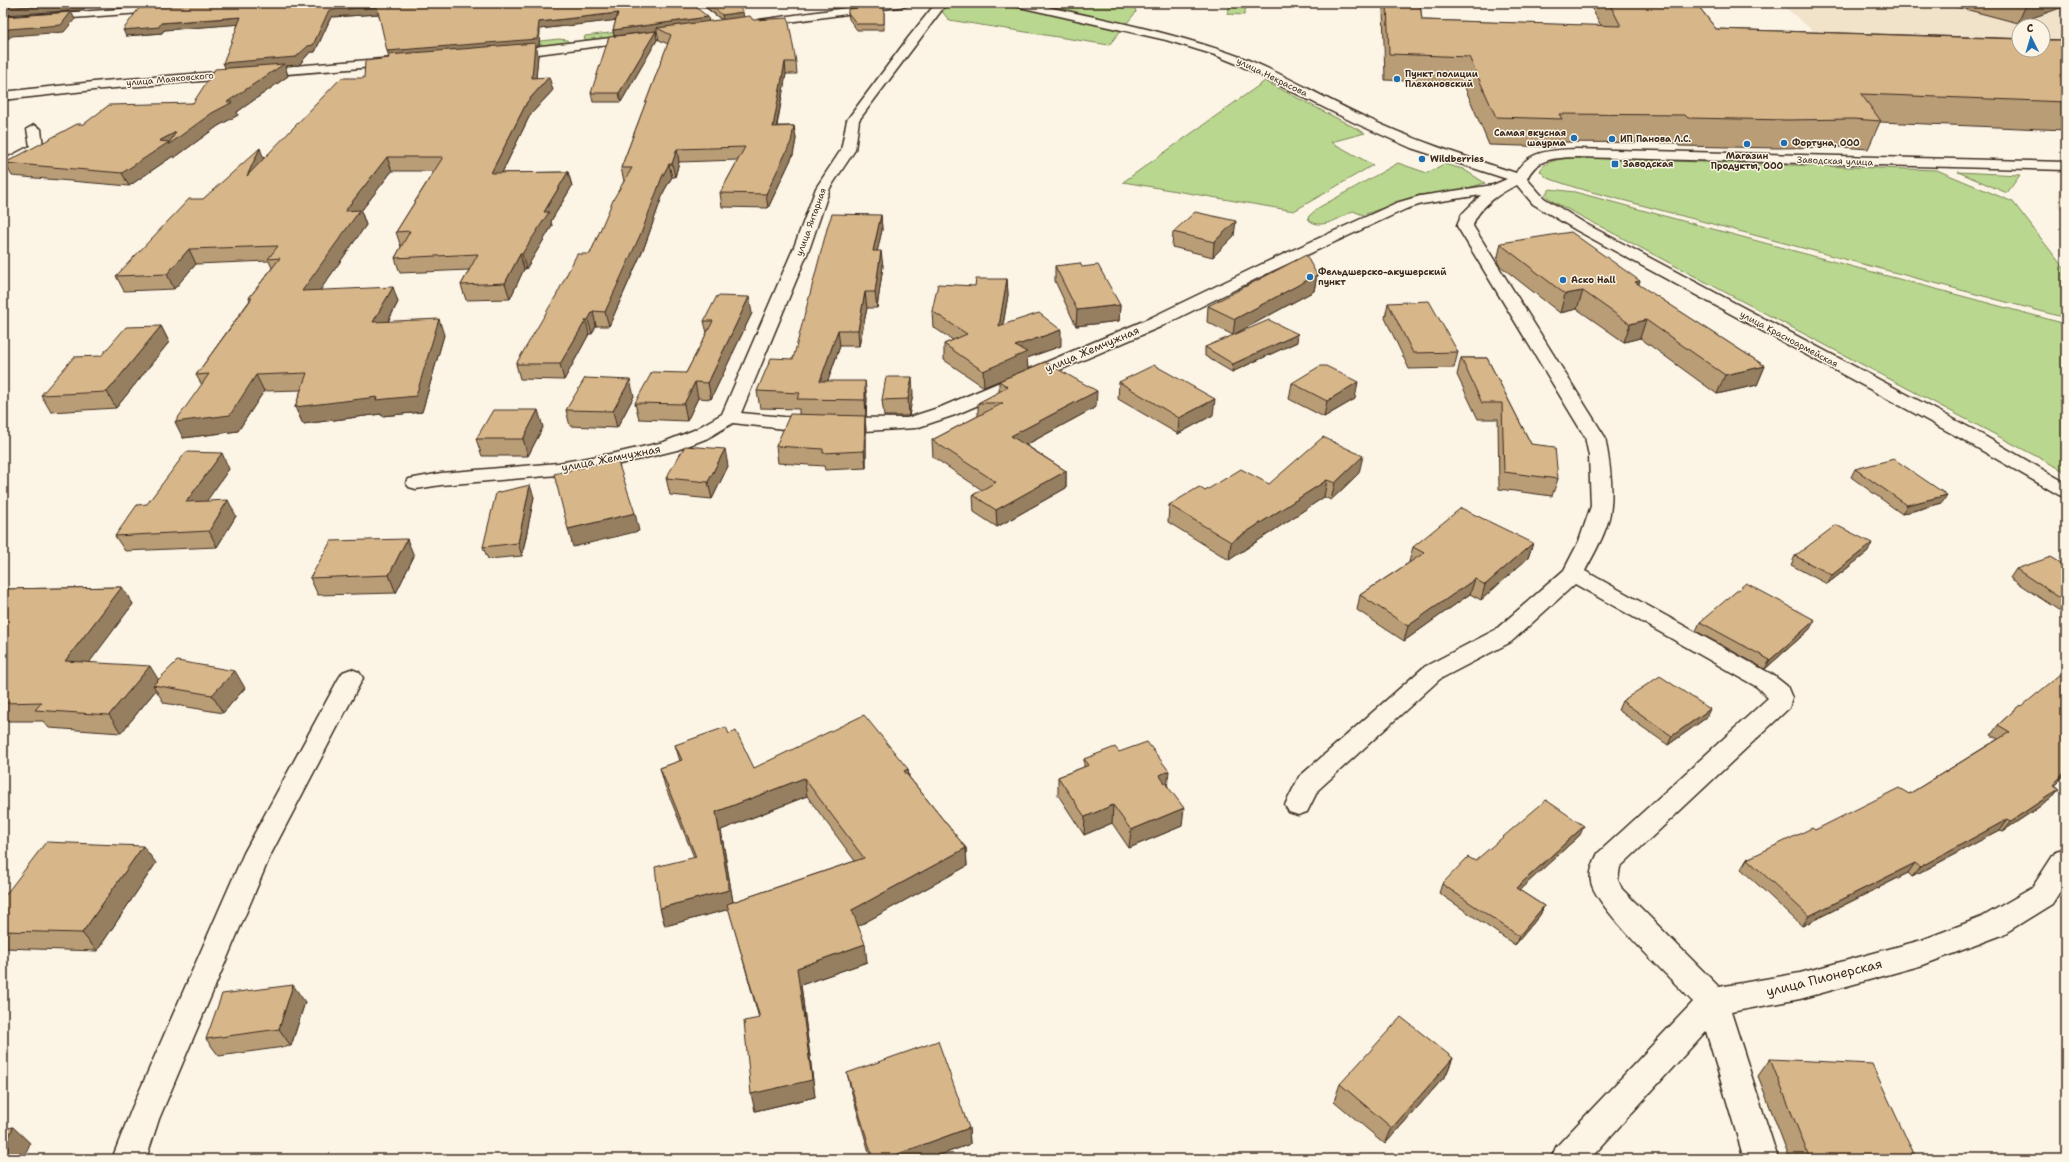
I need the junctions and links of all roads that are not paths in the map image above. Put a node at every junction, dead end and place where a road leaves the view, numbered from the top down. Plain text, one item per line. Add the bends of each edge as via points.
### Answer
1 (692, 3) edge
2 (906, 3) edge
3 (942, 3) edge
4 (1015, 3) edge
5 (175, 8) edge
6 (3, 20) edge
7 (751, 24) edge
8 (736, 26) edge
9 (720, 28) junction
10 (498, 54) edge
11 (405, 61) edge
12 (3, 96) edge
13 (34, 129) dead end
14 (3, 166) edge
15 (2066, 166) edge
16 (1520, 179) junction
17 (1496, 189) junction
18 (730, 417) junction
19 (416, 483) dead end
20 (2066, 491) edge
21 (1573, 574) junction
22 (351, 678) dead end
23 (1298, 805) dead end
24 (2066, 859) edge
25 (1713, 1002) junction
26 (129, 1159) edge
27 (1568, 1159) edge
28 (1761, 1159) edge

1 - 9 street via 717,22
2 - 7 street
3 - 18 street, улица Янтарная via 853,120 848,150 823,188 802,247
4 - 16 street, улица Некрасова via 1169,37 1219,53 1241,61 1416,145
5 - 6 street
8 - 9 street
9 - 10 street
11 - 12 street, улица Маяковского via 118,83
13 - 14 street via 36,148
15 - 16 street, Заводская улица via 1572,154 1555,155 1527,163
16 - 17 street
16 - 20 street, улица Красноармейская via 1535,199 1588,231 1967,434
17 - 18 street, улица Жемчужная via 1420,200 1401,206 1154,323 948,411 909,424 784,424
17 - 21 street via 1467,217 1466,230 1595,437 1599,456 1601,506 1590,541
18 - 19 street, улица Жемчужная via 701,434 670,446 616,459 558,469 445,478
21 - 23 street via 1503,636 1432,673 1308,784
21 - 25 street via 1765,681 1780,696 1780,702 1608,861 1605,868 1604,882 1612,897
22 - 26 street via 258,853 143,1119
24 - 25 street, улица Пионерская via 2042,896 1992,926 1923,952 1800,986
25 - 27 street
25 - 28 street

